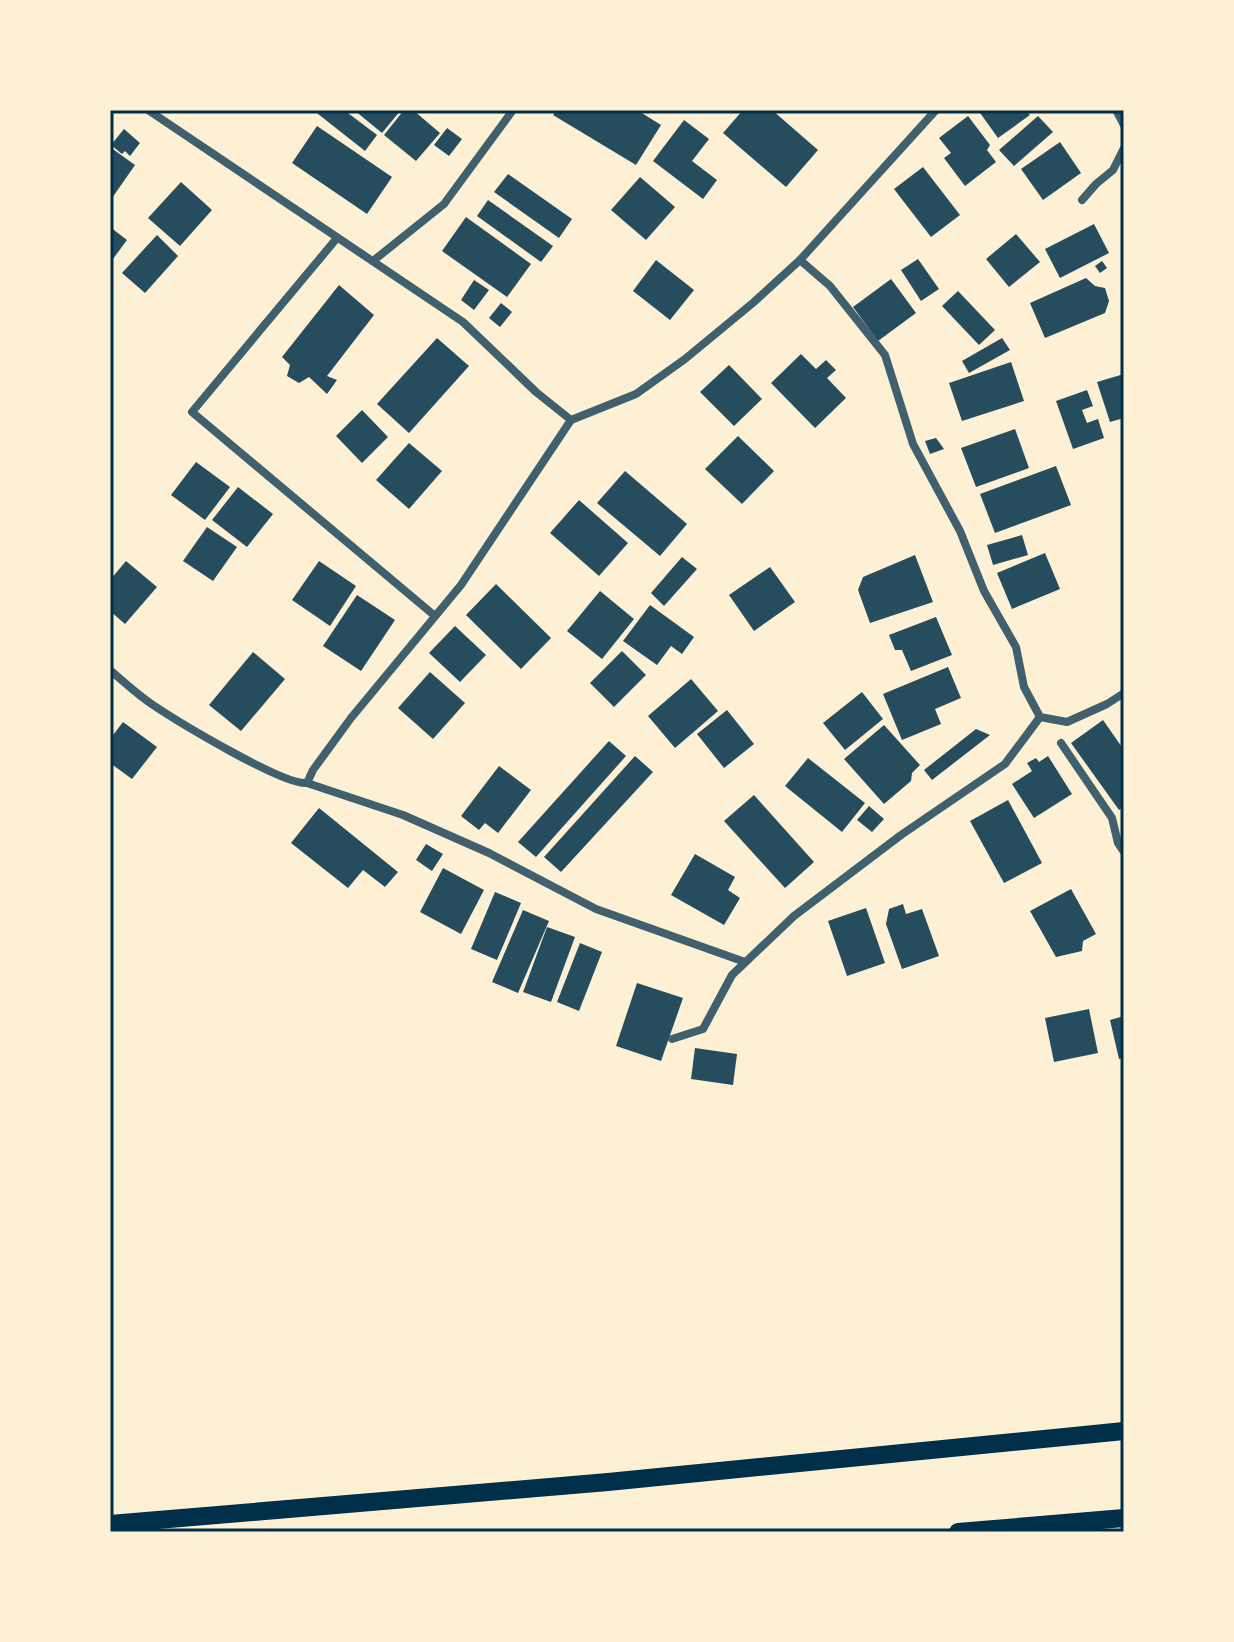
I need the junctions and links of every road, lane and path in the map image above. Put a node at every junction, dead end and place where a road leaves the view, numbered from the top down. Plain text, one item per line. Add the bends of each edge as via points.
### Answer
1 (148, 110) edge
2 (513, 110) edge
3 (936, 110) edge
4 (1116, 110) edge
5 (1124, 125) edge
6 (1124, 148) edge
7 (1082, 200) dead end
8 (337, 238) junction
9 (800, 260) junction
10 (373, 261) junction
11 (571, 420) junction
12 (435, 616) junction
13 (110, 670) edge
14 (1124, 693) edge
15 (1040, 717) junction
16 (1061, 743) dead end
17 (307, 783) junction
18 (1124, 852) edge
19 (745, 962) junction
20 (672, 1039) dead end
21 (1124, 1431) edge
22 (1124, 1518) edge
23 (110, 1524) edge
24 (958, 1532) edge

1 - 8 street
2 - 10 street via 444,204
3 - 9 street
4 - 5 street
6 - 7 street via 1113,170
8 - 10 street
8 - 12 street via 192,412
9 - 11 street via 636,394
9 - 15 street via 830,286 885,355 913,444 1016,647 1024,687
10 - 11 street via 463,322
11 - 12 street
12 - 17 street via 351,718
13 - 17 street via 154,705 230,749 283,778
14 - 15 street via 1067,722
15 - 19 street via 1005,764 794,916
16 - 18 street via 1112,818
17 - 19 street via 475,846 596,909
19 - 20 street via 732,975 703,1029
21 - 23 highway
22 - 24 highway

